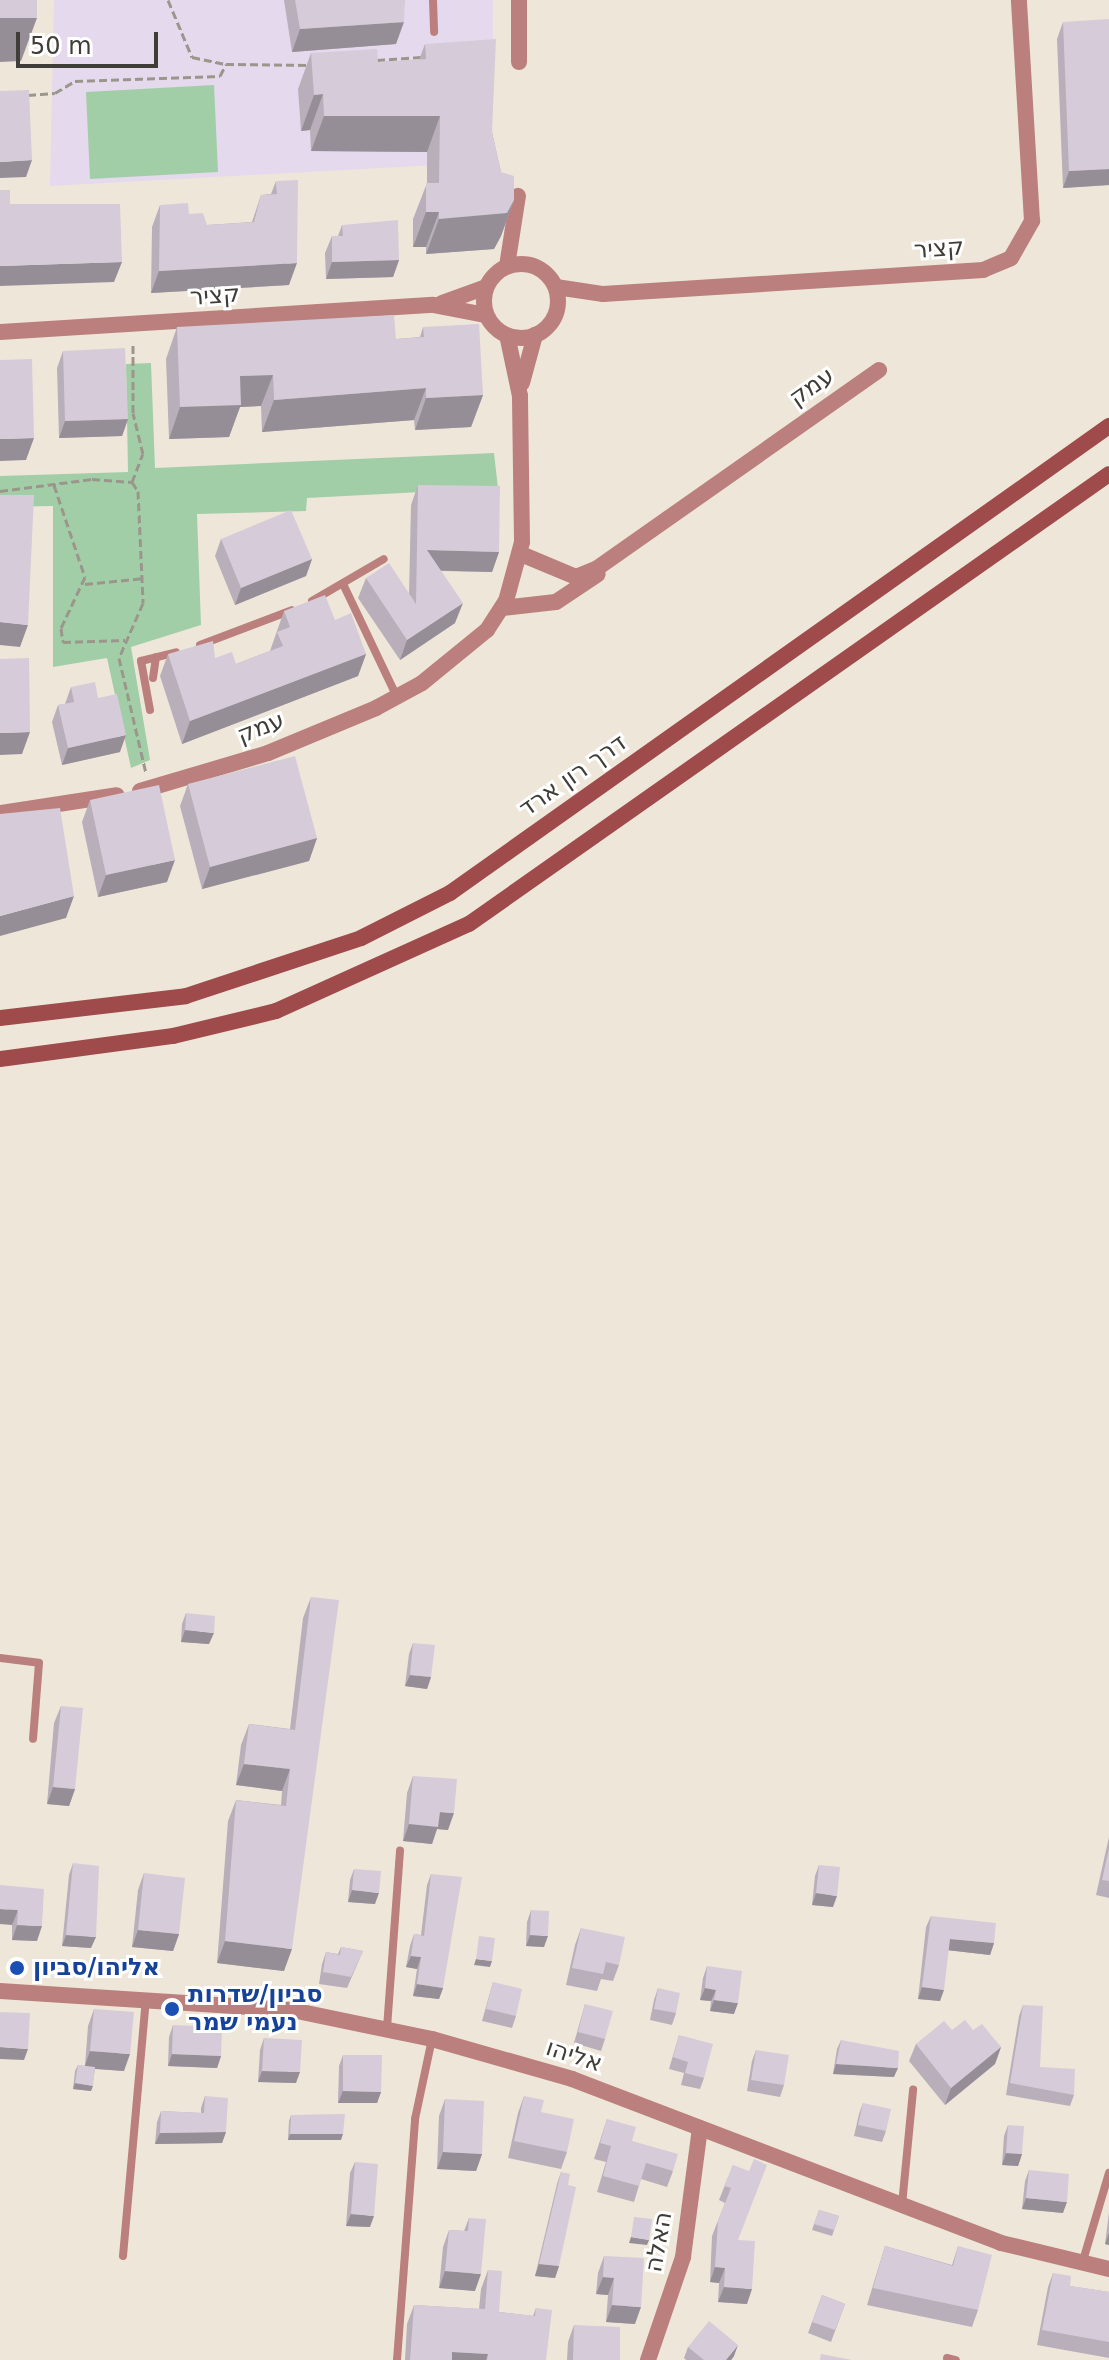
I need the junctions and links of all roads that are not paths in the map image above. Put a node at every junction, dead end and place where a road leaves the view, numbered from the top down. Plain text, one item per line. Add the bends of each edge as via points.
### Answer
1 (433, 0) edge
2 (519, 0) edge
3 (1019, 0) edge
4 (434, 32) dead end
5 (519, 62) dead end
6 (507, 266) junction
7 (535, 266) junction
8 (486, 287) junction
9 (556, 287) junction
10 (603, 294) junction
11 (433, 305) junction
12 (486, 315) junction
13 (556, 315) junction
14 (0, 332) edge
15 (507, 335) junction
16 (535, 335) junction
17 (879, 370) dead end
18 (520, 396) junction
19 (1109, 426) edge
20 (1109, 474) edge
21 (521, 554) junction
22 (616, 555) junction
23 (384, 559) dead end
24 (344, 586) junction
25 (502, 608) junction
26 (156, 657) junction
27 (153, 678) dead end
28 (397, 697) junction
29 (150, 710) dead end
30 (0, 813) edge
31 (2, 1017) edge
32 (25, 1056) junction
33 (0, 1059) edge
34 (0, 1067) edge
35 (0, 1658) edge
36 (33, 1739) dead end
37 (400, 1850) dead end
38 (0, 1991) edge
39 (147, 1997) junction
40 (387, 2028) junction
41 (432, 2039) junction
42 (913, 2090) dead end
43 (700, 2128) junction
44 (1109, 2173) edge
45 (902, 2206) junction
46 (123, 2256) dead end
47 (1081, 2265) junction
48 (1109, 2269) edge
49 (397, 2360) edge
50 (648, 2360) edge

1 - 4 lane
2 - 5 street
3 - 10 street, קציר via 1032,221 1011,258 983,270
6 - 7 street
6 - 7 street via 516,204
6 - 8 street
7 - 9 street
8 - 11 street, קציר
8 - 12 street
9 - 10 street, קציר
9 - 13 street
10 - 13 street, קציר
11 - 12 street, קציר
11 - 14 street, קציר
12 - 15 street
13 - 16 street
15 - 16 street
15 - 18 street, עמק
16 - 18 street, עמק
17 - 22 street, עמק
18 - 21 street, עמק
19 - 31 main road, דרך רון ארד via 450,893 361,938 186,996
20 - 32 main road via 469,924 276,1011 173,1036
21 - 22 street, עמק via 576,577
21 - 25 street, עמק
22 - 25 street, עמק via 556,602
23 - 24 lane
24 - 26 lane
24 - 28 lane
25 - 28 street, עמק via 460,656
26 - 27 lane
26 - 29 lane via 141,661
28 - 30 street, עמק via 268,753 151,789
32 - 33 main road
32 - 34 main road
35 - 36 lane via 39,1663
37 - 40 lane
38 - 39 street, אליהו
39 - 40 street, אליהו via 292,2010
39 - 46 lane
40 - 41 street, אליהו
41 - 43 street, אליהו via 572,2079
41 - 49 lane via 415,2119
42 - 45 lane
43 - 45 street, אליהו
43 - 50 street, האלה via 683,2257
44 - 47 lane
45 - 47 street, אליהו
47 - 48 street, אליהו

